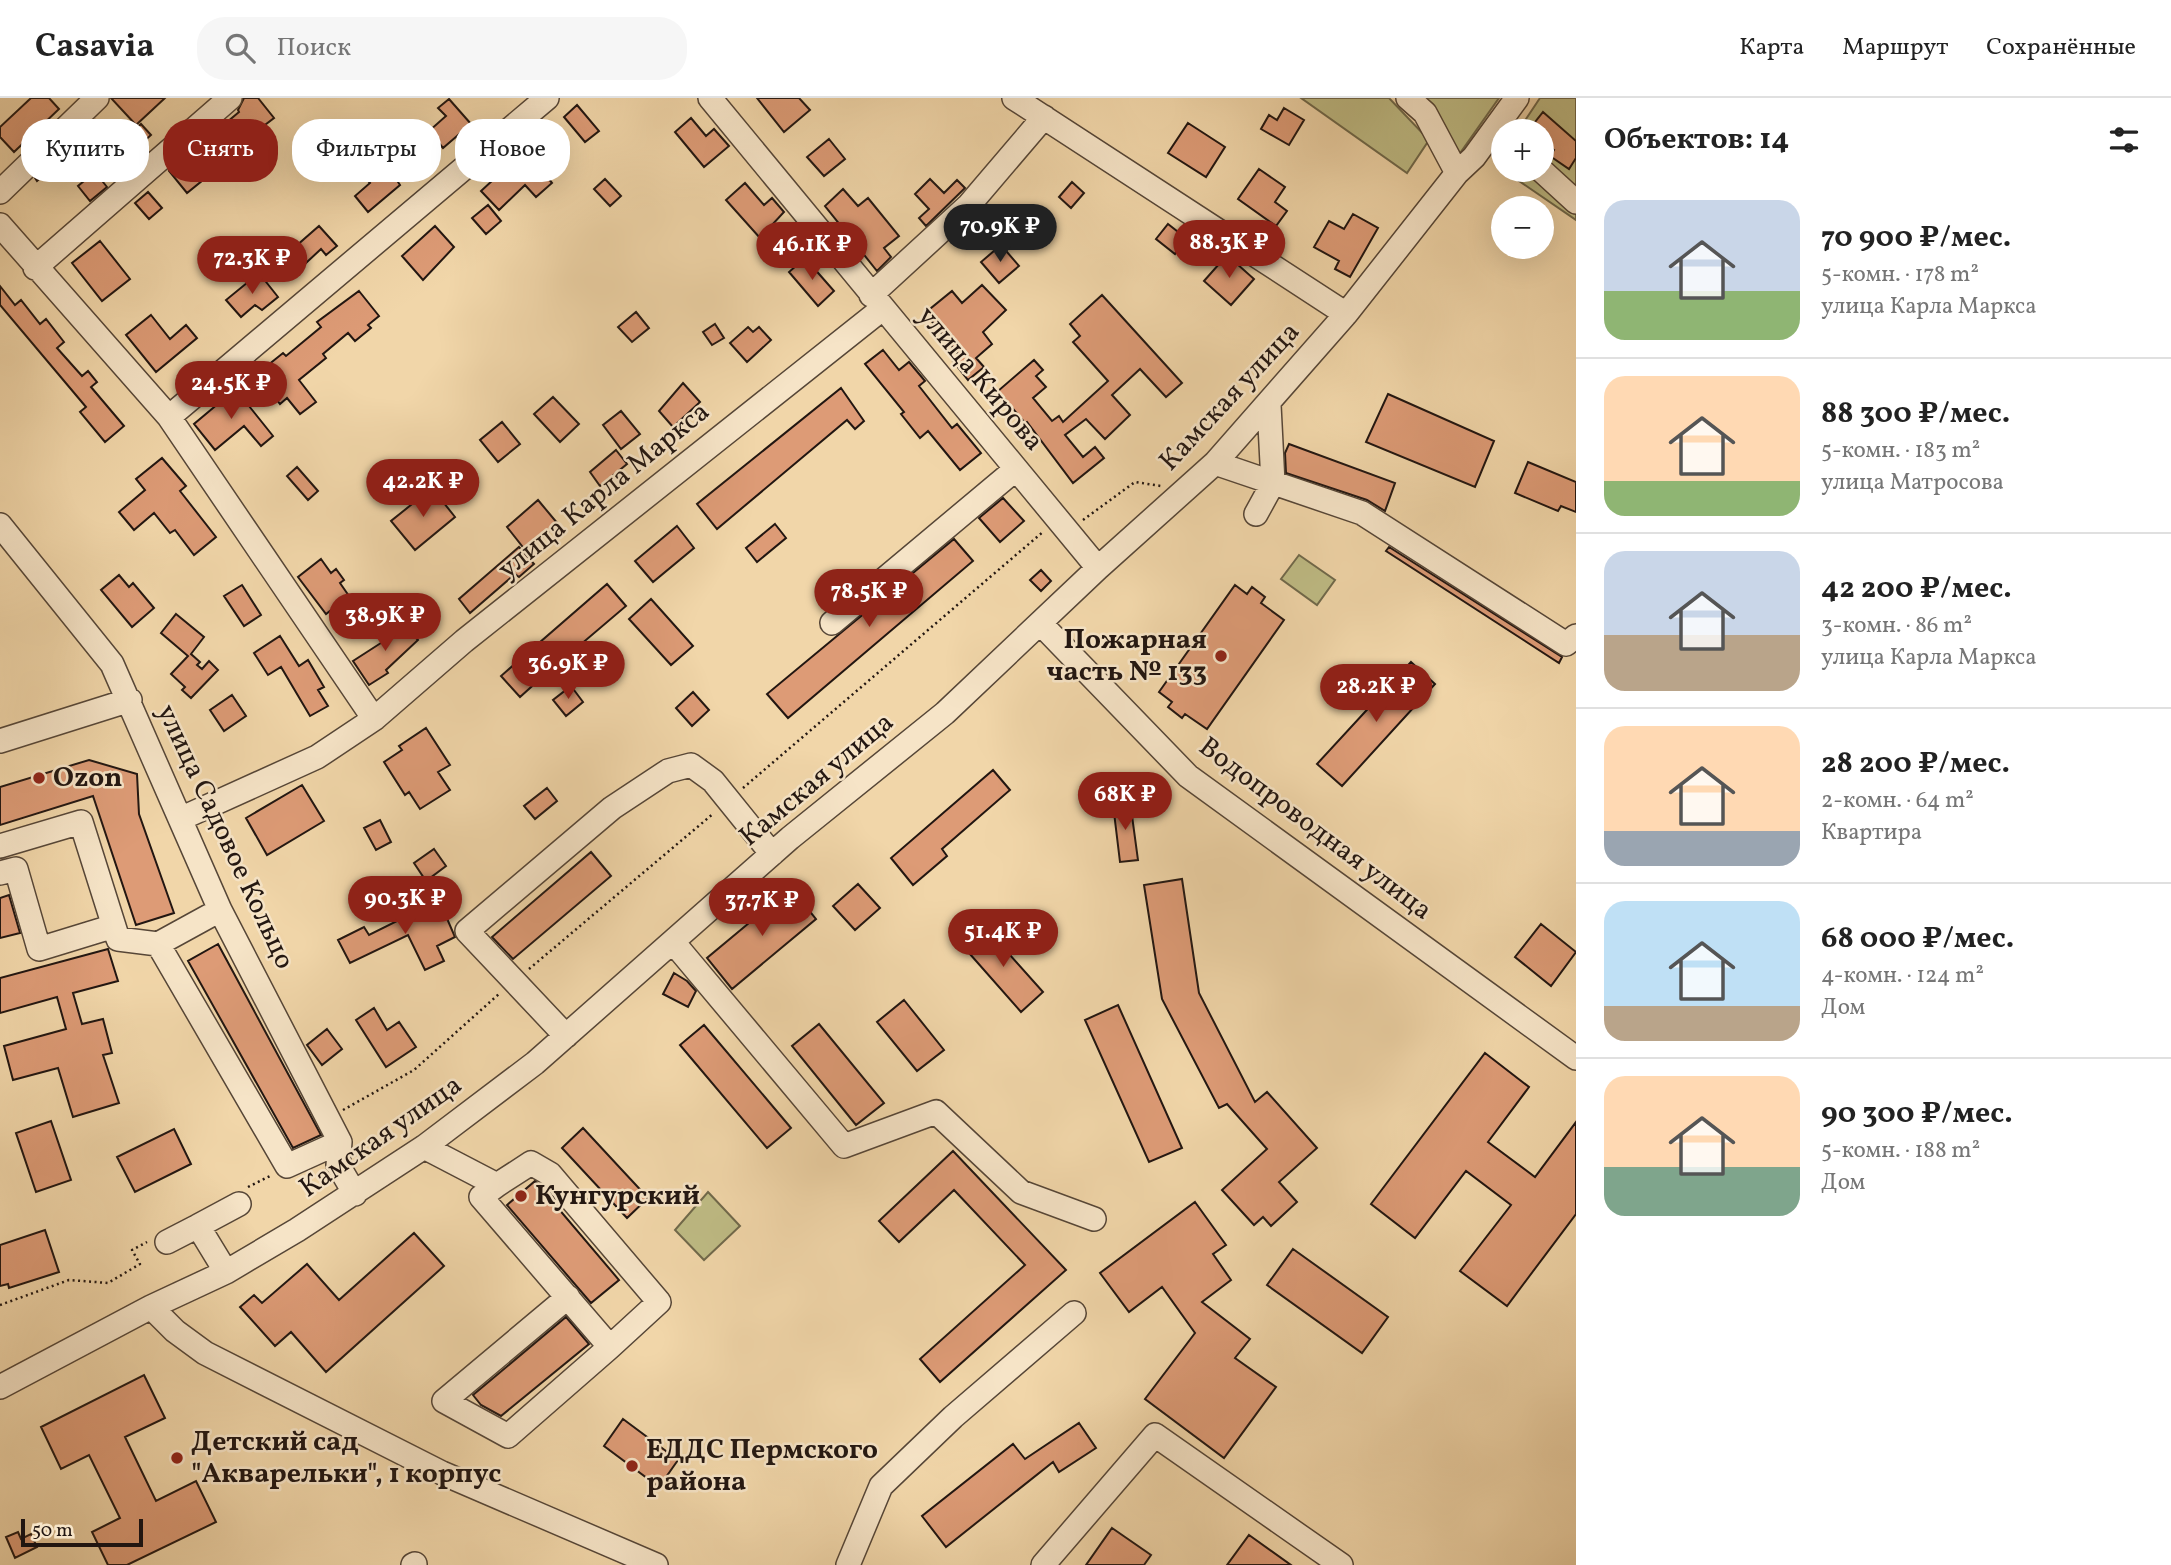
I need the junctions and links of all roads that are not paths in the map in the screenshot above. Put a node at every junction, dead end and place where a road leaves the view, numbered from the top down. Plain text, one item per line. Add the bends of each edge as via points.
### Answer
1 (97, 98) edge
2 (230, 98) edge
3 (547, 98) edge
4 (710, 98) edge
5 (1014, 98) edge
6 (1408, 98) edge
7 (1517, 98) edge
8 (1044, 117) junction
9 (1506, 119) edge
10 (1491, 139) edge
11 (1457, 173) junction
12 (1554, 182) edge
13 (0, 192) edge
14 (1576, 202) edge
15 (0, 225) edge
16 (35, 268) junction
17 (877, 302) junction
18 (1346, 314) junction
19 (1269, 405) junction
20 (169, 417) junction
21 (1215, 463) junction
22 (1016, 469) junction
23 (1273, 483) junction
24 (1256, 514) dead end
25 (0, 525) edge
26 (1098, 568) junction
27 (832, 623) dead end
28 (1040, 623) junction
29 (1576, 636) edge
30 (130, 700) junction
31 (374, 719) junction
32 (0, 741) edge
33 (180, 819) junction
34 (0, 846) edge
35 (772, 854) junction
36 (0, 873) edge
37 (220, 910) junction
38 (114, 926) junction
39 (673, 942) junction
40 (158, 944) junction
41 (566, 1036) junction
42 (1576, 1058) edge
43 (341, 1142) junction
44 (424, 1147) junction
45 (497, 1185) junction
46 (355, 1194) junction
47 (239, 1204) road end
48 (1094, 1219) dead end
49 (198, 1226) junction
50 (158, 1241) road end
51 (226, 1272) junction
52 (568, 1297) junction
53 (151, 1307) junction
54 (1074, 1313) dead end
55 (610, 1347) junction
56 (0, 1387) edge
57 (656, 1565) edge
58 (848, 1565) edge
59 (1043, 1565) edge
60 (1341, 1565) edge

1 - 13 street
2 - 16 street
3 - 20 street
4 - 17 street, улица Кирова
5 - 8 street
6 - 11 street via 1425,113
7 - 9 street, Камская улица
8 - 17 street, улица Карла Маркса
8 - 18 street
10 - 11 street, Камская улица
11 - 18 street, Камская улица
12 - 14 street
15 - 16 street
16 - 20 street
17 - 22 street, улица Кирова
17 - 31 street, улица Карла Маркса
18 - 19 street, Камская улица
19 - 21 street, Камская улица
19 - 23 street
20 - 31 street
21 - 23 street
21 - 26 street, Камская улица
22 - 26 street, улица Кирова via 1069,521
22 - 27 street
23 - 24 street
23 - 29 street via 1362,513 1566,644
25 - 30 street, улица Садовое Кольцо via 112,664
26 - 28 street, Камская улица
28 - 35 street, Камская улица via 946,713
28 - 42 street, Водопроводная улица via 1188,776
30 - 32 street
30 - 33 street, улица Садовое Кольцо
31 - 33 street, улица Карла Маркса via 317,757
33 - 37 street, улица Садовое Кольцо
34 - 38 street via 81,822
35 - 39 street, Камская улица
35 - 41 street via 713,781 691,765 668,771 612,807 467,931
36 - 38 street via 16,869 39,949
37 - 40 street
37 - 43 street, улица Садовое Кольцо
38 - 40 street via 118,939
39 - 41 street, Камская улица
39 - 48 street via 844,1146 936,1112 1021,1192
40 - 43 street via 287,1166
41 - 44 street, Камская улица
43 - 46 street, улица Садовое Кольцо via 338,1165
44 - 45 street
44 - 46 street, Камская улица
45 - 52 street via 481,1197
45 - 55 street via 531,1163 550,1174 659,1302
46 - 51 street, Камская улица
47 - 49 street
49 - 50 street
49 - 51 street
51 - 53 street, Камская улица
52 - 55 street
52 - 55 street via 444,1401 508,1436
53 - 56 street, Камская улица
53 - 57 street via 205,1353 442,1474
54 - 58 street via 881,1486
59 - 60 street via 1155,1435

